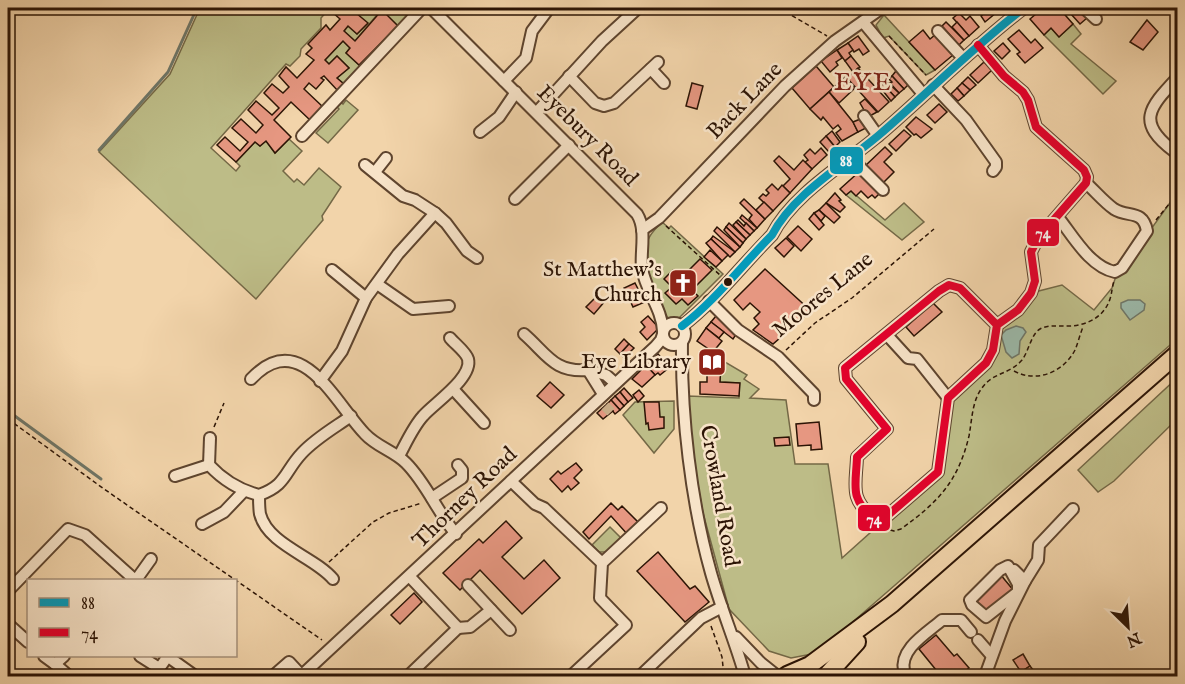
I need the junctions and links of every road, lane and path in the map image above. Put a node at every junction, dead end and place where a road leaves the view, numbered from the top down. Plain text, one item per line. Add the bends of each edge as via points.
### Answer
1 (422, 8) edge
2 (431, 8) edge
3 (638, 8) edge
4 (779, 8) edge
5 (882, 8) edge
6 (1024, 8) edge
7 (1084, 8) edge
8 (547, 11) dead end
9 (1096, 19) dead end
10 (863, 22) junction
11 (939, 32) dead end
12 (878, 40) junction
13 (835, 41) junction
14 (978, 45) junction
15 (963, 58) junction
16 (926, 75) dead end
17 (569, 76) junction
18 (1178, 77) edge
19 (504, 81) junction
20 (664, 84) dead end
21 (933, 85) junction
22 (516, 92) junction
23 (923, 94) junction
24 (537, 112) junction
25 (864, 116) dead end
26 (480, 132) dead end
27 (302, 136) dead end
28 (878, 136) junction
29 (569, 145) junction
30 (1174, 152) dead end
31 (850, 157) junction
32 (386, 158) dead end
33 (365, 165) dead end
34 (993, 171) dead end
35 (375, 172) junction
36 (1086, 183) junction
37 (883, 190) dead end
38 (1178, 193) edge
39 (515, 199) dead end
40 (435, 213) junction
41 (1058, 217) junction
42 (658, 218) junction
43 (1151, 228) dead end
44 (934, 229) dead end
45 (642, 230) junction
46 (477, 258) dead end
47 (332, 270) dead end
48 (1115, 279) dead end
49 (727, 282) junction
50 (377, 284) junction
51 (366, 297) junction
52 (709, 302) junction
53 (449, 306) dead end
54 (997, 325) junction
55 (1083, 326) junction
56 (674, 332) junction
57 (524, 333) dead end
58 (887, 336) junction
59 (450, 338) dead end
60 (1178, 353) edge
61 (778, 357) junction
62 (588, 370) junction
63 (1012, 370) junction
64 (252, 372) dead end
65 (320, 381) junction
66 (615, 383) junction
67 (453, 389) junction
68 (948, 398) junction
69 (602, 399) junction
70 (814, 400) dead end
71 (224, 403) dead end
72 (351, 416) junction
73 (8, 419) edge
74 (484, 423) dead end
75 (210, 438) joint
76 (399, 456) junction
77 (209, 465) junction
78 (458, 465) dead end
79 (175, 476) dead end
80 (511, 481) junction
81 (244, 491) junction
82 (259, 495) junction
83 (432, 498) junction
84 (661, 508) dead end
85 (1073, 508) dead end
86 (880, 517) junction
87 (202, 524) dead end
88 (456, 534) junction
89 (151, 559) dead end
90 (602, 563) junction
91 (1008, 566) junction
92 (322, 568) junction
93 (410, 577) junction
94 (135, 579) edge
95 (137, 579) edge
96 (234, 579) edge
97 (333, 579) dead end
98 (237, 581) edge
99 (1025, 581) junction
100 (468, 585) dead end
101 (8, 591) edge
102 (892, 604) junction
103 (722, 607) junction
104 (491, 610) junction
105 (705, 620) junction
106 (8, 624) edge
107 (458, 628) junction
108 (510, 630) dead end
109 (733, 635) junction
110 (25, 639) edge
111 (333, 647) junction
112 (992, 655) junction
113 (45, 657) edge
114 (63, 657) edge
115 (141, 657) edge
116 (167, 657) edge
117 (169, 657) edge
118 (55, 664) junction
119 (416, 668) junction
120 (157, 672) edge
121 (903, 675) edge
122 (69, 676) edge
123 (195, 676) edge
124 (273, 676) edge
125 (302, 676) edge
126 (408, 676) edge
127 (425, 676) edge
128 (571, 676) edge
129 (640, 676) edge
130 (724, 676) edge
131 (745, 676) edge
132 (781, 676) edge
133 (826, 676) edge
134 (985, 676) edge

1 - 27 street
2 - 19 street, Eyebury Road
3 - 17 street
4 - 13 path
5 - 10 street, Back Lane
6 - 14 street
7 - 9 street
8 - 19 street via 532,31 526,58
10 - 12 street
10 - 13 street, Back Lane
11 - 15 street
12 - 16 path via 889,35
12 - 23 street
13 - 42 street, Back Lane via 785,86
14 - 15 street
14 - 36 street via 1023,92 1036,127 1084,170
15 - 21 street
17 - 20 street via 595,103 604,106 614,103 655,66
17 - 24 street
18 - 30 street via 1155,102 1149,118 1153,132
19 - 22 street, Eyebury Road
21 - 23 street
21 - 34 street via 966,120 996,162
22 - 24 street, Eyebury Road
22 - 26 street via 499,117
23 - 28 street
24 - 29 street, Eyebury Road
25 - 28 street
28 - 31 street
29 - 39 street
29 - 45 street, Eyebury Road via 637,214
31 - 37 street
31 - 49 street via 800,200
32 - 35 street
33 - 35 street
35 - 40 street via 403,196
36 - 41 street
36 - 41 street via 1114,209 1136,214 1145,224 1147,231 1122,268 1115,272 1104,270
38 - 43 path
40 - 46 street
40 - 50 street
41 - 54 street via 1038,238 1031,252 1035,281 1031,293 1018,310
42 - 45 street, Back Lane
42 - 49 path
44 - 61 path, Moores Lane
45 - 56 street via 643,273
47 - 51 street
48 - 55 path via 1106,308
49 - 52 street
50 - 51 street
50 - 53 street via 412,309
51 - 65 street via 342,351
52 - 56 street
52 - 61 street, Moores Lane via 738,330
54 - 58 street via 960,288 949,285
54 - 68 street via 993,350 986,363
55 - 63 path via 1041,328
55 - 63 path via 1067,361 1052,372 1034,377
56 - 66 street, Thorney Road
56 - 103 street, Crowland Road via 682,361 701,547
57 - 62 street via 558,366 571,372
58 - 68 street via 908,358 917,359
58 - 86 street via 845,369 846,379 887,429 857,457 856,498 861,508 874,518
59 - 67 street via 468,358 464,375
60 - 102 highway
61 - 70 street via 814,394
62 - 66 street via 606,375
62 - 69 street
63 - 86 path via 992,377 981,388 960,466 942,495 897,531 883,528
64 - 65 street via 290,359 305,366
65 - 72 street
66 - 69 street, Thorney Road
67 - 74 street
67 - 76 street via 422,417
68 - 86 street via 938,472 887,516
69 - 80 street, Thorney Road
71 - 75 path
72 - 76 street via 364,434
72 - 82 street via 319,437 279,485
73 - 96 path
75 - 77 street
76 - 83 street
77 - 79 street
77 - 81 street
78 - 83 street via 462,478
80 - 88 street, Thorney Road
80 - 90 street
81 - 82 street
81 - 87 street via 225,512
82 - 92 street via 261,516 268,528 284,544
83 - 88 street
83 - 92 path via 373,522
84 - 90 street
85 - 99 street via 1039,545 1038,560
88 - 93 street, Thorney Road
89 - 95 street
90 - 128 street via 600,598 626,625
91 - 91 street via 970,600 988,620 996,620 1007,601 1018,592
91 - 99 street
92 - 97 street
93 - 107 street
93 - 111 street, Thorney Road
94 - 101 street via 85,535 68,529
98 - 111 path
99 - 112 street
100 - 104 street
102 - 132 highway via 818,659
102 - 133 highway
103 - 105 street
103 - 109 street, Crowland Road
104 - 107 street via 470,627
104 - 108 street
105 - 129 street
105 - 130 path via 722,657
106 - 110 street
107 - 119 street
109 - 131 street, Crowland Road
109 - 132 street, Crowland Road via 760,663
111 - 125 street, Thorney Road
112 - 121 street via 961,620 942,620 905,653
112 - 134 street
113 - 118 street
114 - 118 street
115 - 120 street
116 - 120 street
117 - 123 street
118 - 122 street
119 - 126 street
119 - 127 street
124 - 125 street via 292,659

